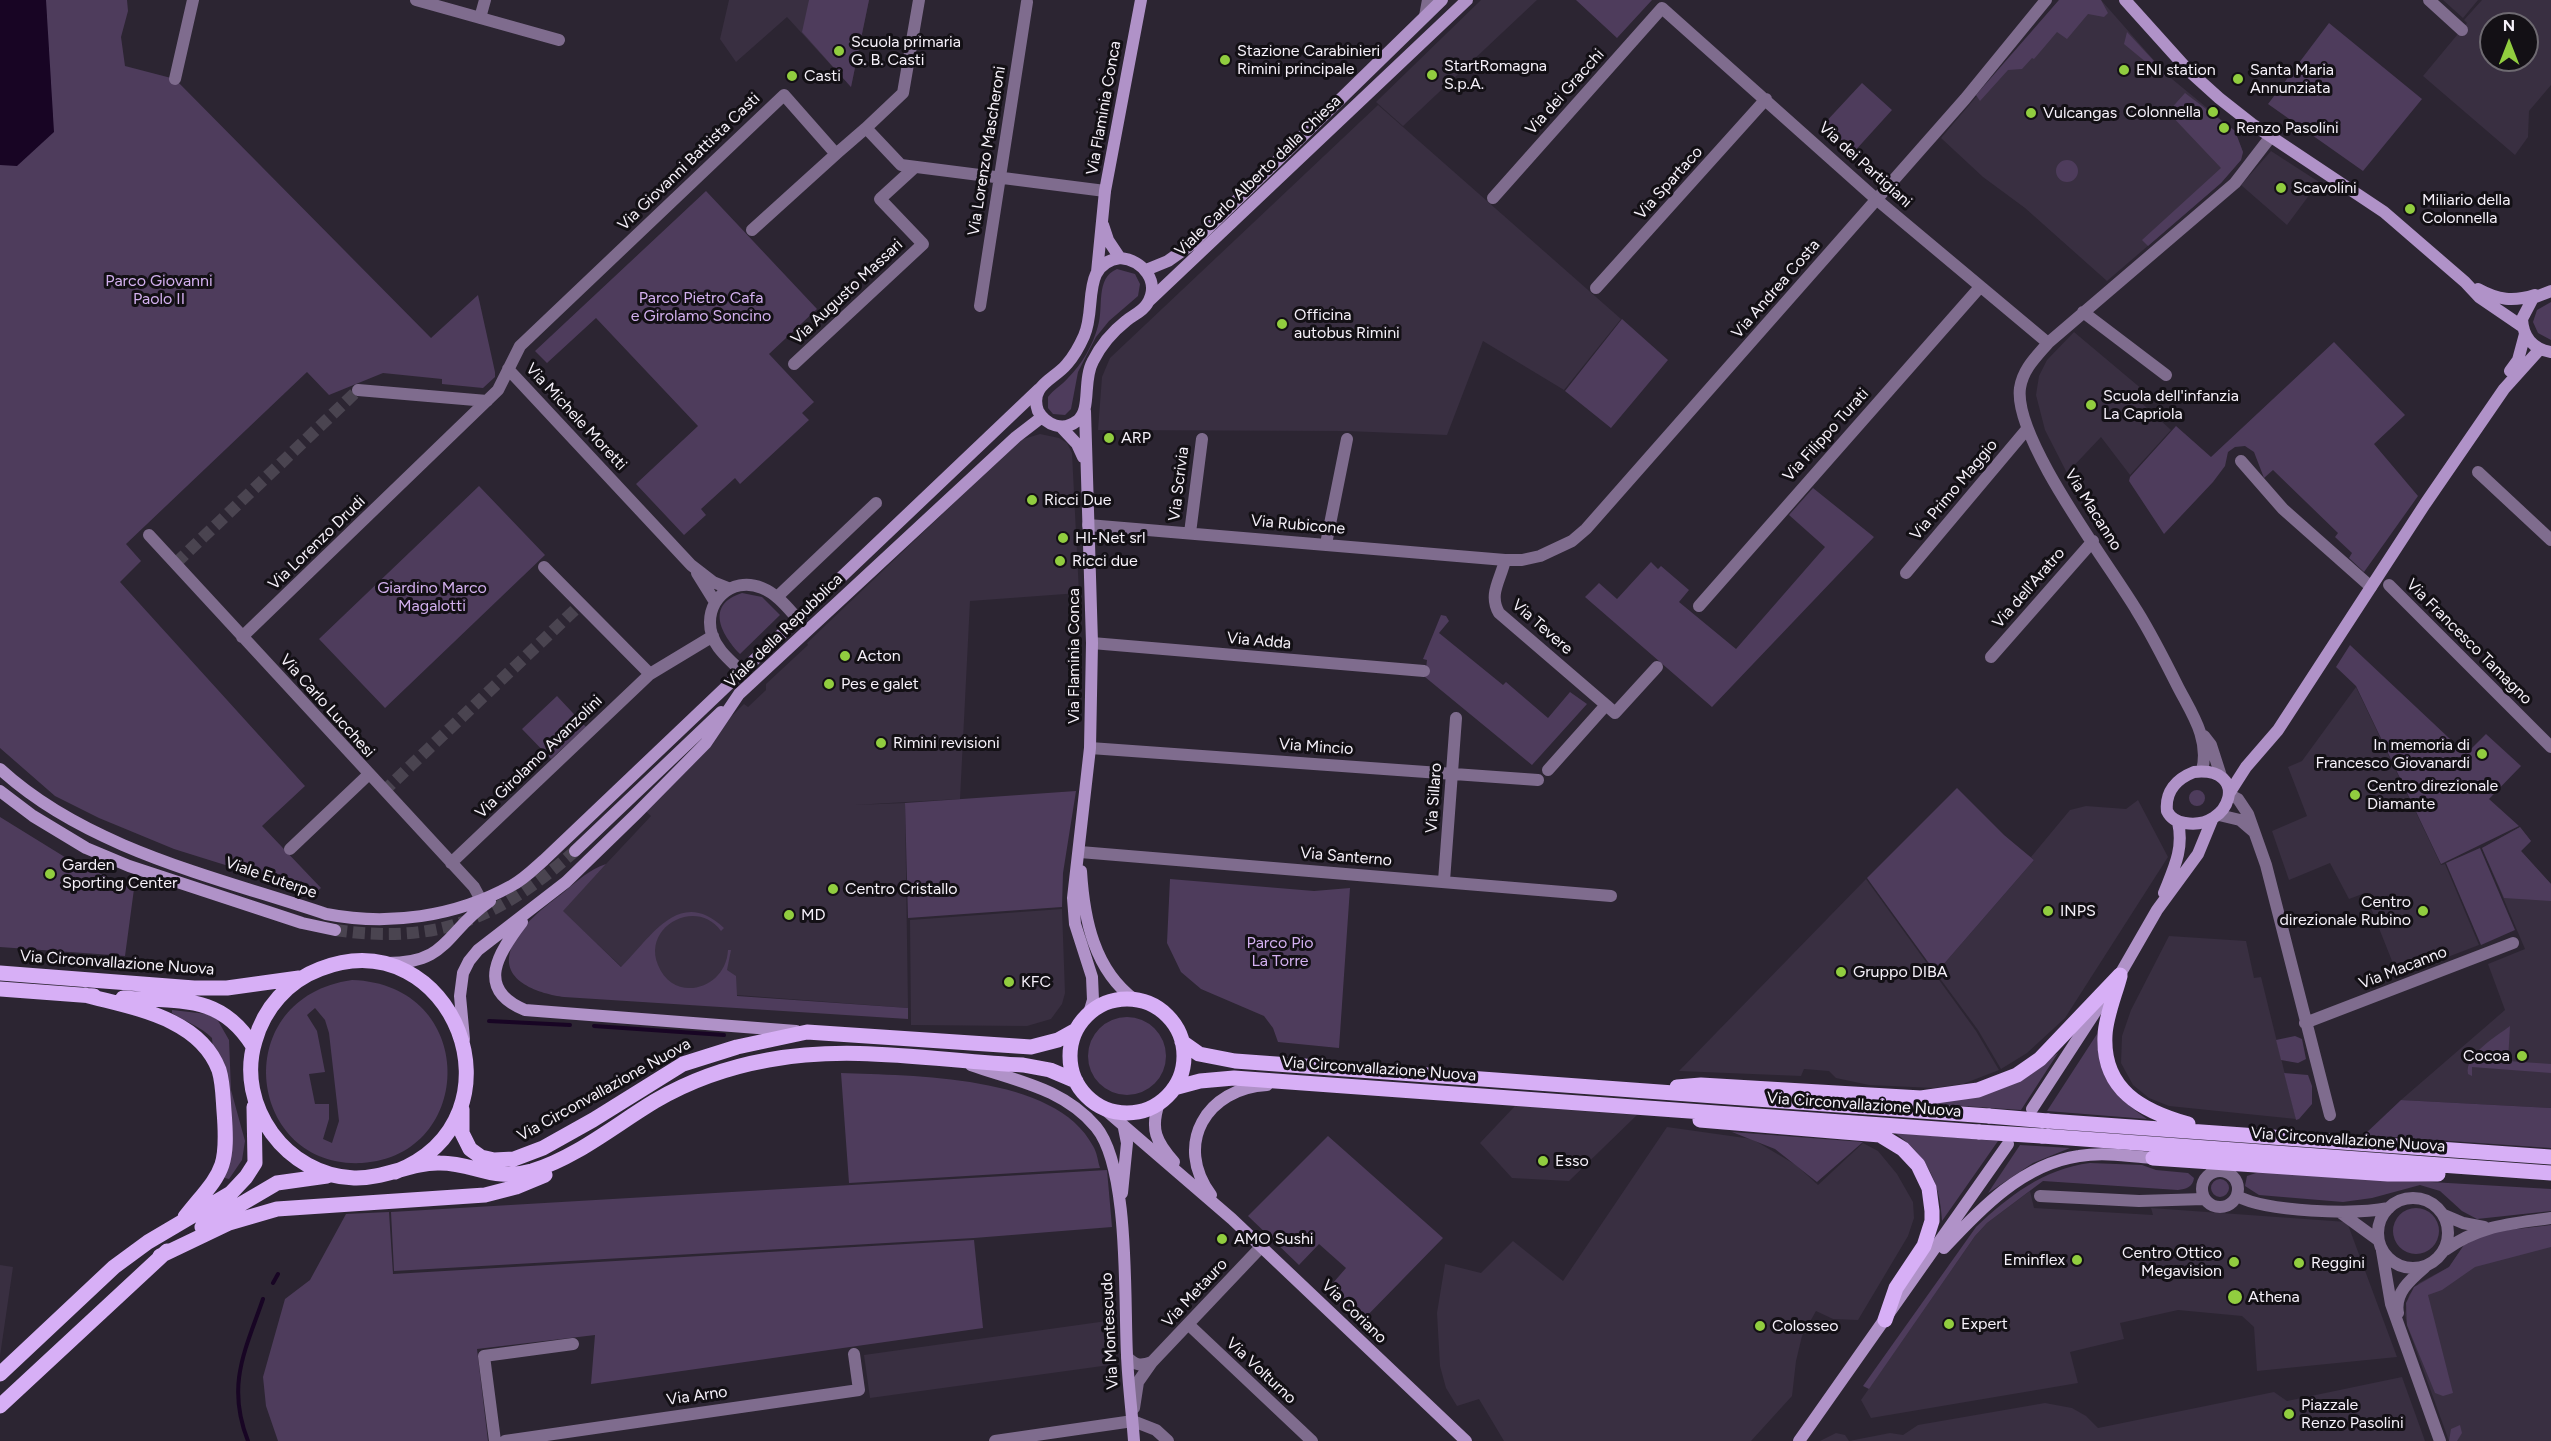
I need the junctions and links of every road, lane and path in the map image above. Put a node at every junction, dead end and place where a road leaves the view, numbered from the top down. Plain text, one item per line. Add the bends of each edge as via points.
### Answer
1 (193, 0) edge
2 (416, 0) edge
3 (485, 0) edge
4 (919, 0) edge
5 (1141, 0) edge
6 (1428, 0) edge
7 (1442, 0) edge
8 (1467, 0) edge
9 (2046, 0) edge
10 (2126, 0) edge
11 (2429, 0) edge
12 (1027, 2) dead end
13 (1662, 8) joint
14 (1425, 16) junction
15 (480, 18) junction
16 (2462, 30) dead end
17 (559, 40) dead end
18 (175, 80) dead end
19 (1766, 99) junction
20 (866, 128) junction
21 (2272, 135) junction
22 (836, 154) junction
23 (915, 167) junction
24 (1000, 177) junction
25 (1106, 191) junction
26 (1492, 198) dead end
27 (1876, 199) junction
28 (1236, 201) junction
29 (1246, 211) junction
30 (1102, 222) junction
31 (752, 230) dead end
32 (1120, 258) junction
33 (1146, 270) junction
34 (1096, 272) junction
35 (2465, 282) junction
36 (1980, 287) junction
37 (1596, 288) dead end
38 (2545, 292) edge
39 (1149, 301) junction
40 (980, 306) dead end
41 (2083, 312) junction
42 (2524, 330) junction
43 (2048, 343) junction
44 (2548, 351) edge
45 (794, 364) dead end
46 (508, 369) junction
47 (2166, 375) dead end
48 (1039, 389) junction
49 (2504, 389) junction
50 (358, 390) dead end
51 (487, 401) junction
52 (1085, 411) junction
53 (1042, 417) junction
54 (1061, 427) junction
55 (2027, 429) junction
56 (1202, 439) dead end
57 (1347, 439) dead end
58 (1085, 460) junction
59 (2241, 461) dead end
60 (414, 472) joint
61 (2478, 472) dead end
62 (876, 503) dead end
63 (1088, 525) junction
64 (1190, 533) junction
65 (149, 535) dead end
66 (2551, 540) edge
67 (2093, 541) junction
68 (1326, 544) junction
69 (1505, 560) junction
70 (691, 565) junction
71 (544, 567) dead end
72 (1906, 573) dead end
73 (2389, 585) dead end
74 (2371, 587) junction
75 (728, 588) junction
76 (777, 597) junction
77 (715, 602) junction
78 (1699, 606) dead end
79 (797, 618) junction
80 (713, 636) junction
81 (242, 637) junction
82 (1092, 643) junction
83 (1990, 657) dead end
84 (1657, 667) dead end
85 (741, 671) junction
86 (1424, 671) dead end
87 (650, 674) junction
88 (739, 694) junction
89 (1606, 705) junction
90 (1456, 718) dead end
91 (2201, 733) junction
92 (2551, 747) edge
93 (1090, 748) junction
94 (2246, 767) junction
95 (0, 768) edge
96 (1548, 770) dead end
97 (2202, 771) junction
98 (1452, 773) junction
99 (368, 775) junction
100 (2222, 777) junction
101 (1539, 780) dead end
102 (0, 791) edge
103 (2230, 793) junction
104 (2215, 817) junction
105 (2178, 822) junction
106 (2255, 833) junction
107 (290, 849) dead end
108 (575, 851) tunnel mouth
109 (1080, 852) junction
110 (544, 860) joint
111 (451, 863) junction
112 (1444, 881) junction
113 (513, 885) junction
114 (1611, 896) dead end
115 (481, 900) junction
116 (2157, 910) junction
117 (529, 912) junction
118 (335, 930) tunnel mouth
119 (2513, 943) dead end
120 (374, 963) junction
121 (0, 973) edge
122 (2120, 975) junction
123 (302, 978) junction
124 (0, 989) edge
125 (85, 995) junction
126 (1135, 1000) junction
127 (1089, 1013) junction
128 (2305, 1023) junction
129 (1076, 1030) junction
130 (807, 1032) junction
131 (1182, 1042) junction
132 (253, 1046) junction
133 (465, 1051) junction
134 (963, 1062) junction
135 (1076, 1081) junction
136 (1317, 1082) junction
137 (1174, 1088) junction
138 (1653, 1092) junction
139 (254, 1098) junction
140 (463, 1100) junction
141 (1159, 1103) junction
142 (1102, 1107) junction
143 (1669, 1108) junction
144 (2032, 1108) dead end
145 (2330, 1115) dead end
146 (1124, 1128) junction
147 (2220, 1133) junction
148 (2008, 1144) dead end
149 (587, 1145) junction
150 (2551, 1157) edge
151 (2153, 1158) junction
152 (2253, 1166) junction
153 (395, 1172) junction
154 (2551, 1173) edge
155 (340, 1176) junction
156 (2208, 1176) junction
157 (2234, 1178) junction
158 (1201, 1191) junction
159 (2040, 1196) dead end
160 (2237, 1196) junction
161 (2204, 1199) junction
162 (1220, 1208) junction
163 (2389, 1208) junction
164 (2337, 1211) junction
165 (2444, 1215) junction
166 (1121, 1218) junction
167 (2551, 1218) edge
168 (178, 1225) junction
169 (2486, 1227) junction
170 (2380, 1245) junction
171 (1261, 1247) junction
172 (2445, 1250) junction
173 (160, 1256) junction
174 (2425, 1267) junction
175 (1913, 1282) junction
176 (1885, 1320) junction
177 (1188, 1324) junction
178 (2400, 1326) junction
179 (573, 1344) dead end
180 (854, 1354) dead end
181 (1127, 1358) junction
182 (1152, 1362) junction
183 (0, 1374) edge
184 (0, 1406) edge
185 (1133, 1421) junction
186 (1020, 1439) edge
187 (495, 1441) edge
188 (505, 1441) edge
189 (994, 1441) edge
190 (1134, 1441) edge
191 (1168, 1441) edge
192 (1312, 1441) edge
193 (1466, 1441) edge
194 (1799, 1441) edge
195 (2440, 1441) edge

1 - 18 street
2 - 15 street
3 - 15 street
4 - 20 street via 903,93
5 - 25 main road, Via Flaminia Conca
6 - 14 street
7 - 14 main road, Viale Carlo Alberto dalla Chiesa
8 - 29 main road, Viale Carlo Alberto dalla Chiesa
9 - 27 street, Via Andrea Costa
10 - 21 main road via 2188,70 2244,118
11 - 16 street
12 - 24 street, Via Lorenzo Mascheroni
13 - 19 street, Via dei Partigiani
13 - 26 street, Via dei Gracchi
14 - 28 main road, Viale Carlo Alberto dalla Chiesa
15 - 17 street
19 - 27 street, Via dei Partigiani
19 - 37 street, Via Spartaco
20 - 22 street
20 - 23 street via 901,165
21 - 35 main road via 2385,212
21 - 41 street, Via Macanno via 2235,183
22 - 31 street
22 - 46 street, Via Giovanni Battista Casti via 784,95 520,346
23 - 24 street
23 - 45 street, Via Augusto Massari via 880,199 923,244
24 - 25 street
24 - 40 street, Via Lorenzo Mascheroni
25 - 30 main road, Via Flaminia Conca
27 - 36 street, Via dei Partigiani
27 - 69 street, Via Andrea Costa via 1586,530 1540,556
28 - 29 street
28 - 33 main road, Viale Carlo Alberto dalla Chiesa via 1178,255
29 - 39 main road, Viale Carlo Alberto dalla Chiesa
30 - 32 main road
30 - 34 main road, Via Flaminia Conca
32 - 33 main road via 1136,262
32 - 34 main road via 1108,261
33 - 39 main road via 1152,285
34 - 48 main road, Viale della Repubblica via 1085,334 1067,364
35 - 38 main road via 2506,300
35 - 42 main road
36 - 43 street, Via dei Partigiani
36 - 78 street, Via Filippo Turati
38 - 42 main road via 2528,304
39 - 52 main road, Viale Carlo Alberto dalla Chiesa via 1107,339 1092,362 1085,385
41 - 43 street, Via Macanno
41 - 47 street
42 - 44 main road
42 - 49 main road via 2518,360 2505,379
43 - 55 street, Via Macanno via 2026,369 2020,388 2020,408
44 - 49 main road
46 - 51 street, Via Michele Moretti via 498,390
46 - 70 street, Via Michele Moretti
48 - 53 main road via 1036,403
48 - 79 main road, Viale della Repubblica
49 - 74 main road
50 - 51 street
51 - 60 street, Via Michele Moretti
52 - 54 main road via 1076,422
52 - 58 main road, Via Flaminia Conca
53 - 54 main road
53 - 88 main road, Viale della Repubblica
54 - 58 main road
55 - 67 street, Via Macanno
55 - 72 street, Via Primo Maggio
56 - 64 street, Via Scrivia
57 - 68 street
58 - 63 main road, Via Flaminia Conca
59 - 74 street via 2283,509
60 - 81 street, Via Lorenzo Drudi
61 - 66 street
62 - 76 street
63 - 64 street, Via Rubicone
63 - 82 main road, Via Flaminia Conca
64 - 68 street, Via Rubicone
65 - 81 street, Via Carlo Lucchesi
67 - 83 street, Via dell'Aratro
67 - 91 street, Via Macanno via 2142,620
68 - 69 street, Via Rubicone
69 - 89 street, Via Tevere via 1494,591 1493,603 1499,613
70 - 75 street, Via Michele Moretti
70 - 77 street, Via Michele Moretti
71 - 87 street
73 - 92 street, Via Francesco Tamagno
74 - 94 main road via 2278,730
75 - 76 street via 753,585
75 - 77 street
76 - 79 street
77 - 80 street via 711,617
79 - 85 main road, Viale della Repubblica
80 - 85 street via 720,650
80 - 87 street
81 - 99 street, Via Carlo Lucchesi
82 - 86 street, Via Adda
82 - 93 main road, Via Flaminia Conca
84 - 89 street via 1616,713
85 - 110 main road, Viale della Repubblica
87 - 111 street, Via Girolamo Avanzolini
88 - 108 main road
88 - 117 main road, Viale della Repubblica via 706,743 566,882
89 - 96 street
90 - 98 street, Via Sillaro
91 - 97 street, Via Macanno via 2205,753
91 - 100 street, Via Macanno via 2211,745
93 - 98 street, Via Mincio
93 - 109 main road, Via Flaminia Conca
94 - 100 main road
94 - 103 main road
95 - 115 main road, Viale Euterpe via 56,811 93,832 132,849 326,914 388,920 418,917
97 - 100 main road
97 - 105 main road via 2183,777 2167,797 2167,811
98 - 101 street, Via Mincio
98 - 112 street, Via Sillaro
99 - 107 street
99 - 111 street, Via Carlo Lucchesi
100 - 103 main road
102 - 118 main road, Viale Euterpe via 86,848 129,866 302,923
103 - 104 main road
103 - 106 street via 2243,804
104 - 105 main road via 2190,824
104 - 106 street via 2240,820
104 - 116 main road via 2198,854
105 - 116 main road via 2179,856
106 - 128 street
109 - 112 street, Via Santerno
109 - 126 main road, Via Flaminia Conca via 1083,898 1093,940 1112,980
109 - 127 main road, Via Flaminia Conca via 1073,898 1075,924 1092,977
110 - 113 main road, Viale Euterpe
111 - 115 street, Via Carlo Lucchesi
112 - 114 street, Via Santerno
113 - 115 main road, Viale Euterpe
113 - 120 main road via 469,916 431,957 414,962
116 - 122 main road
117 - 130 main road, Via Circonvallazione Nuova via 499,954 495,973 500,991 525,1010
117 - 133 main road, Viale della Repubblica via 478,950 463,973 460,996
119 - 128 street, Via Macanno
120 - 123 main road, Via Circonvallazione Nuova via 335,964
120 - 133 main road, Via Circonvallazione Nuova via 405,972 432,990 452,1015
121 - 123 main road, Via Circonvallazione Nuova via 194,988 227,988
122 - 138 main road via 2040,1059 2017,1075 1978,1090 1921,1098 1701,1085
122 - 144 main road
122 - 147 main road via 2105,1033 2106,1056 2114,1079 2148,1111
123 - 132 main road, Via Circonvallazione Nuova via 268,1010
124 - 125 main road, Via Circonvallazione Nuova
125 - 132 main road, Via Circonvallazione Nuova via 210,1007 237,1023
125 - 168 main road via 156,1015 186,1029 201,1043 218,1070 226,1153 218,1179
126 - 127 main road, Via Circonvallazione Nuova via 1110,1002
126 - 131 main road via 1165,1014
127 - 129 main road, Via Circonvallazione Nuova
128 - 145 street
129 - 130 main road, Via Circonvallazione Nuova via 1031,1047
129 - 135 main road, Via Circonvallazione Nuova via 1070,1050
130 - 140 main road, Via Circonvallazione Nuova via 736,1047 683,1064 593,1120 514,1159 494,1160 470,1149 462,1133
131 - 137 main road via 1183,1065
131 - 138 main road, Via Circonvallazione Nuova via 1199,1054 1235,1061
132 - 139 main road, Via Circonvallazione Nuova via 250,1062
133 - 140 main road, Via Circonvallazione Nuova via 467,1080
134 - 135 main road, Via Circonvallazione Nuova via 1023,1065 1050,1070
134 - 149 main road, Via Circonvallazione Nuova via 805,1054 758,1062 708,1076 658,1099
134 - 166 main road, Via Montescudo via 1035,1084 1095,1126 1111,1158
135 - 142 main road, Via Circonvallazione Nuova
136 - 137 main road, Via Circonvallazione Nuova via 1234,1078
136 - 143 main road, Via Circonvallazione Nuova
136 - 162 main road, Via Coriano via 1257,1085 1227,1096 1213,1107 1198,1129 1194,1155 1197,1172
137 - 141 main road
138 - 147 main road, Via Circonvallazione Nuova, bridge
139 - 155 main road, Via Circonvallazione Nuova via 261,1118 283,1147 317,1170
139 - 168 main road via 255,1156 246,1178 231,1193
140 - 153 main road, Via Circonvallazione Nuova via 437,1145
141 - 142 main road via 1137,1112
141 - 158 main road, Via Coriano via 1154,1131 1161,1147
142 - 146 main road, Via Coriano
143 - 154 main road, Via Circonvallazione Nuova, bridge
143 - 176 main road via 1712,1122 1880,1135 1903,1149 1918,1165 1929,1188 1932,1221 1918,1256 1896,1288
146 - 158 main road, Via Coriano
146 - 166 main road, Via Montescudo
147 - 150 main road, Via Circonvallazione Nuova
148 - 175 main road
149 - 153 main road, Via Circonvallazione Nuova via 547,1166 514,1175 484,1173 441,1162
149 - 173 main road via 556,1169 516,1187 485,1195 277,1209 229,1223
151 - 152 main road
151 - 156 street via 2161,1163 2197,1166
151 - 175 main road via 2081,1155 2057,1160 1995,1197
152 - 154 main road via 2388,1174
152 - 157 street, Via Circonvallazione Nuova
153 - 155 main road, Via Circonvallazione Nuova via 375,1177
155 - 173 main road via 277,1183 221,1214
156 - 157 street via 2223,1172
156 - 161 street via 2202,1188
157 - 160 street
158 - 162 main road, Via Coriano
159 - 161 street via 2139,1201
160 - 161 street via 2224,1207 2213,1206
160 - 164 street via 2251,1204
162 - 171 main road, Via Coriano
163 - 164 street via 2364,1213
163 - 165 street via 2400,1200 2414,1198 2427,1201
163 - 170 street via 2382,1216
164 - 170 street via 2359,1224
165 - 169 street
165 - 172 street via 2449,1238
166 - 181 main road, Via Montescudo
167 - 169 street
168 - 183 main road via 114,1267
169 - 172 street
170 - 174 street via 2396,1265 2410,1269
170 - 178 street via 2391,1304
171 - 177 street, Via Metauro
171 - 193 main road, Via Coriano
172 - 174 street
173 - 184 main road
174 - 178 street via 2408,1283 2396,1304
175 - 176 main road
176 - 194 main road
177 - 182 street, Via Metauro
177 - 192 street, Via Volturno
178 - 195 street
179 - 187 street via 484,1356
180 - 188 street, Via Arno via 859,1390
181 - 182 street via 1134,1365
181 - 185 main road, Via Montescudo
182 - 185 street, Via Metauro via 1138,1382
185 - 186 street
185 - 190 main road, Via Montescudo
185 - 191 street via 1156,1430
186 - 189 street

